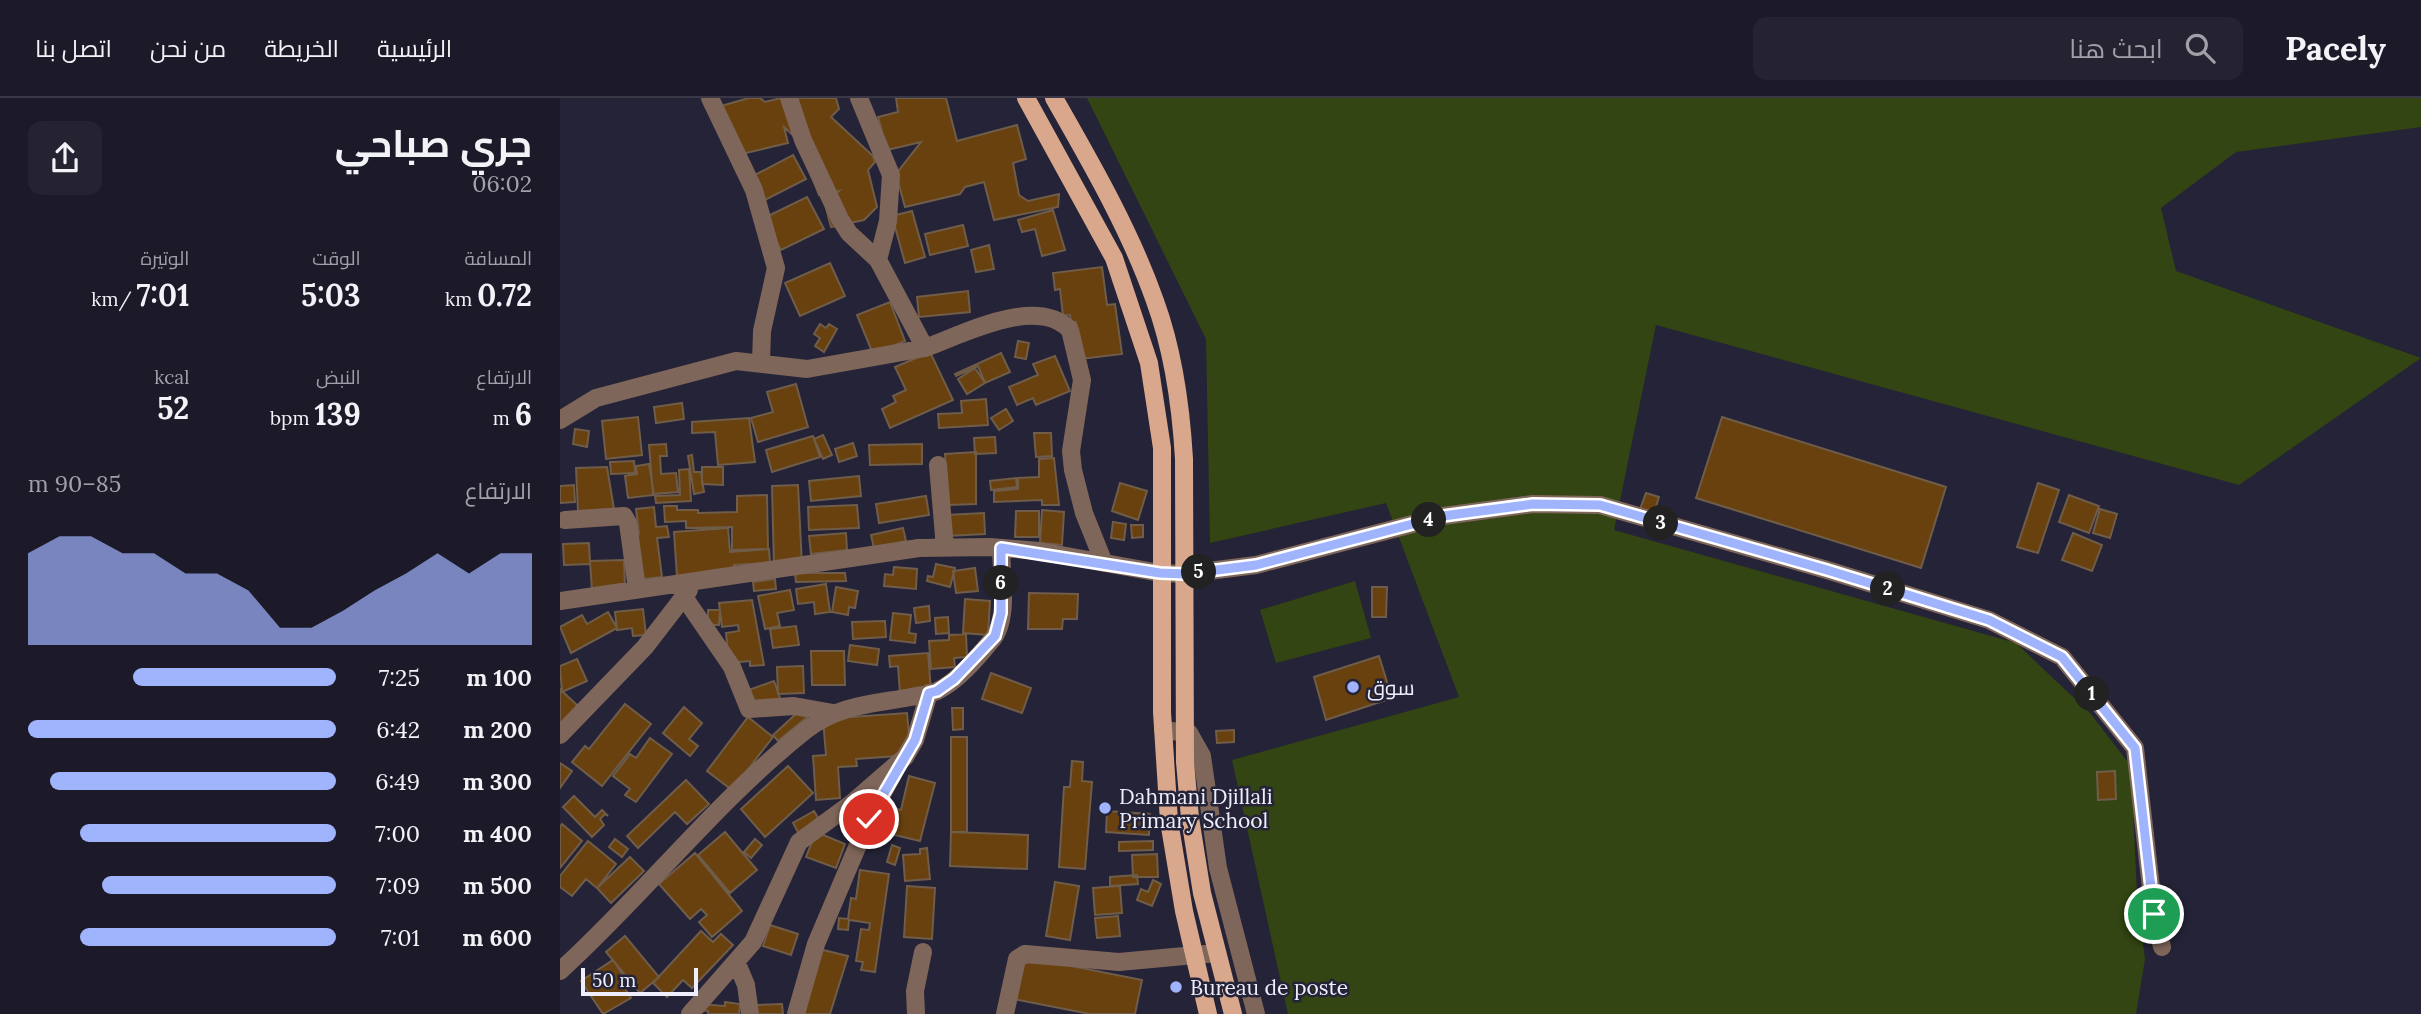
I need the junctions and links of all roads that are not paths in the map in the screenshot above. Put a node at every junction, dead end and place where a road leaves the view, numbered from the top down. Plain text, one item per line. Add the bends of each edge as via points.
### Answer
1 (710, 98) edge
2 (789, 98) edge
3 (859, 98) edge
4 (1026, 98) edge
5 (1054, 98) edge
6 (878, 260) junction
7 (925, 348) junction
8 (761, 362) junction
9 (560, 420) edge
10 (938, 465) dead end
11 (565, 520) dead end
12 (945, 548) junction
13 (1001, 548) junction
14 (1104, 564) junction
15 (1160, 573) junction
16 (1185, 574) junction
17 (695, 581) junction
18 (637, 589) junction
19 (684, 597) junction
20 (560, 601) edge
21 (929, 693) junction
22 (833, 713) junction
23 (1163, 730) junction
24 (1185, 731) junction
25 (560, 735) edge
26 (897, 765) junction
27 (2162, 947) dead end
28 (923, 952) dead end
29 (1217, 953) junction
30 (1194, 956) junction
31 (736, 961) junction
32 (560, 971) edge
33 (690, 1014) edge
34 (750, 1014) edge
35 (796, 1014) edge
36 (916, 1014) edge
37 (1004, 1014) edge
38 (1208, 1014) edge
39 (1233, 1014) edge
40 (1256, 1014) edge

1 - 8 street via 754,190 776,268 762,331
2 - 6 street via 840,219
3 - 6 street via 891,175 888,221
4 - 15 main road via 1114,258 1149,363 1162,448
5 - 16 main road via 1131,245 1161,323 1181,421
6 - 7 street
7 - 8 street via 807,369
7 - 14 street via 1024,314 1049,316 1070,330 1082,380 1071,451 1073,470
8 - 9 street via 736,361 596,398
10 - 12 street
11 - 18 street via 624,516
12 - 13 street
12 - 17 street
13 - 14 street
13 - 21 street via 1001,613 995,636 954,679
14 - 15 street
15 - 16 street
15 - 23 main road
16 - 24 main road
16 - 27 street via 1256,565 1443,516 1533,504 1600,505 1989,620 2062,657 2135,748
17 - 18 street
17 - 19 street
18 - 20 street
19 - 22 street via 732,667 749,709 794,706
19 - 25 street via 645,648
21 - 22 street
21 - 26 street via 915,740
22 - 32 street via 806,730 697,830 613,923
23 - 24 street
23 - 30 main road via 1174,859
24 - 29 main road via 1190,818
24 - 40 street via 1202,756 1217,868
26 - 31 street via 799,842 753,942
26 - 35 street via 816,944
28 - 36 street via 915,991
29 - 30 street
29 - 39 main road
30 - 37 street via 1119,962 1026,954 1017,959
30 - 38 main road
31 - 33 street
31 - 34 street via 746,985

